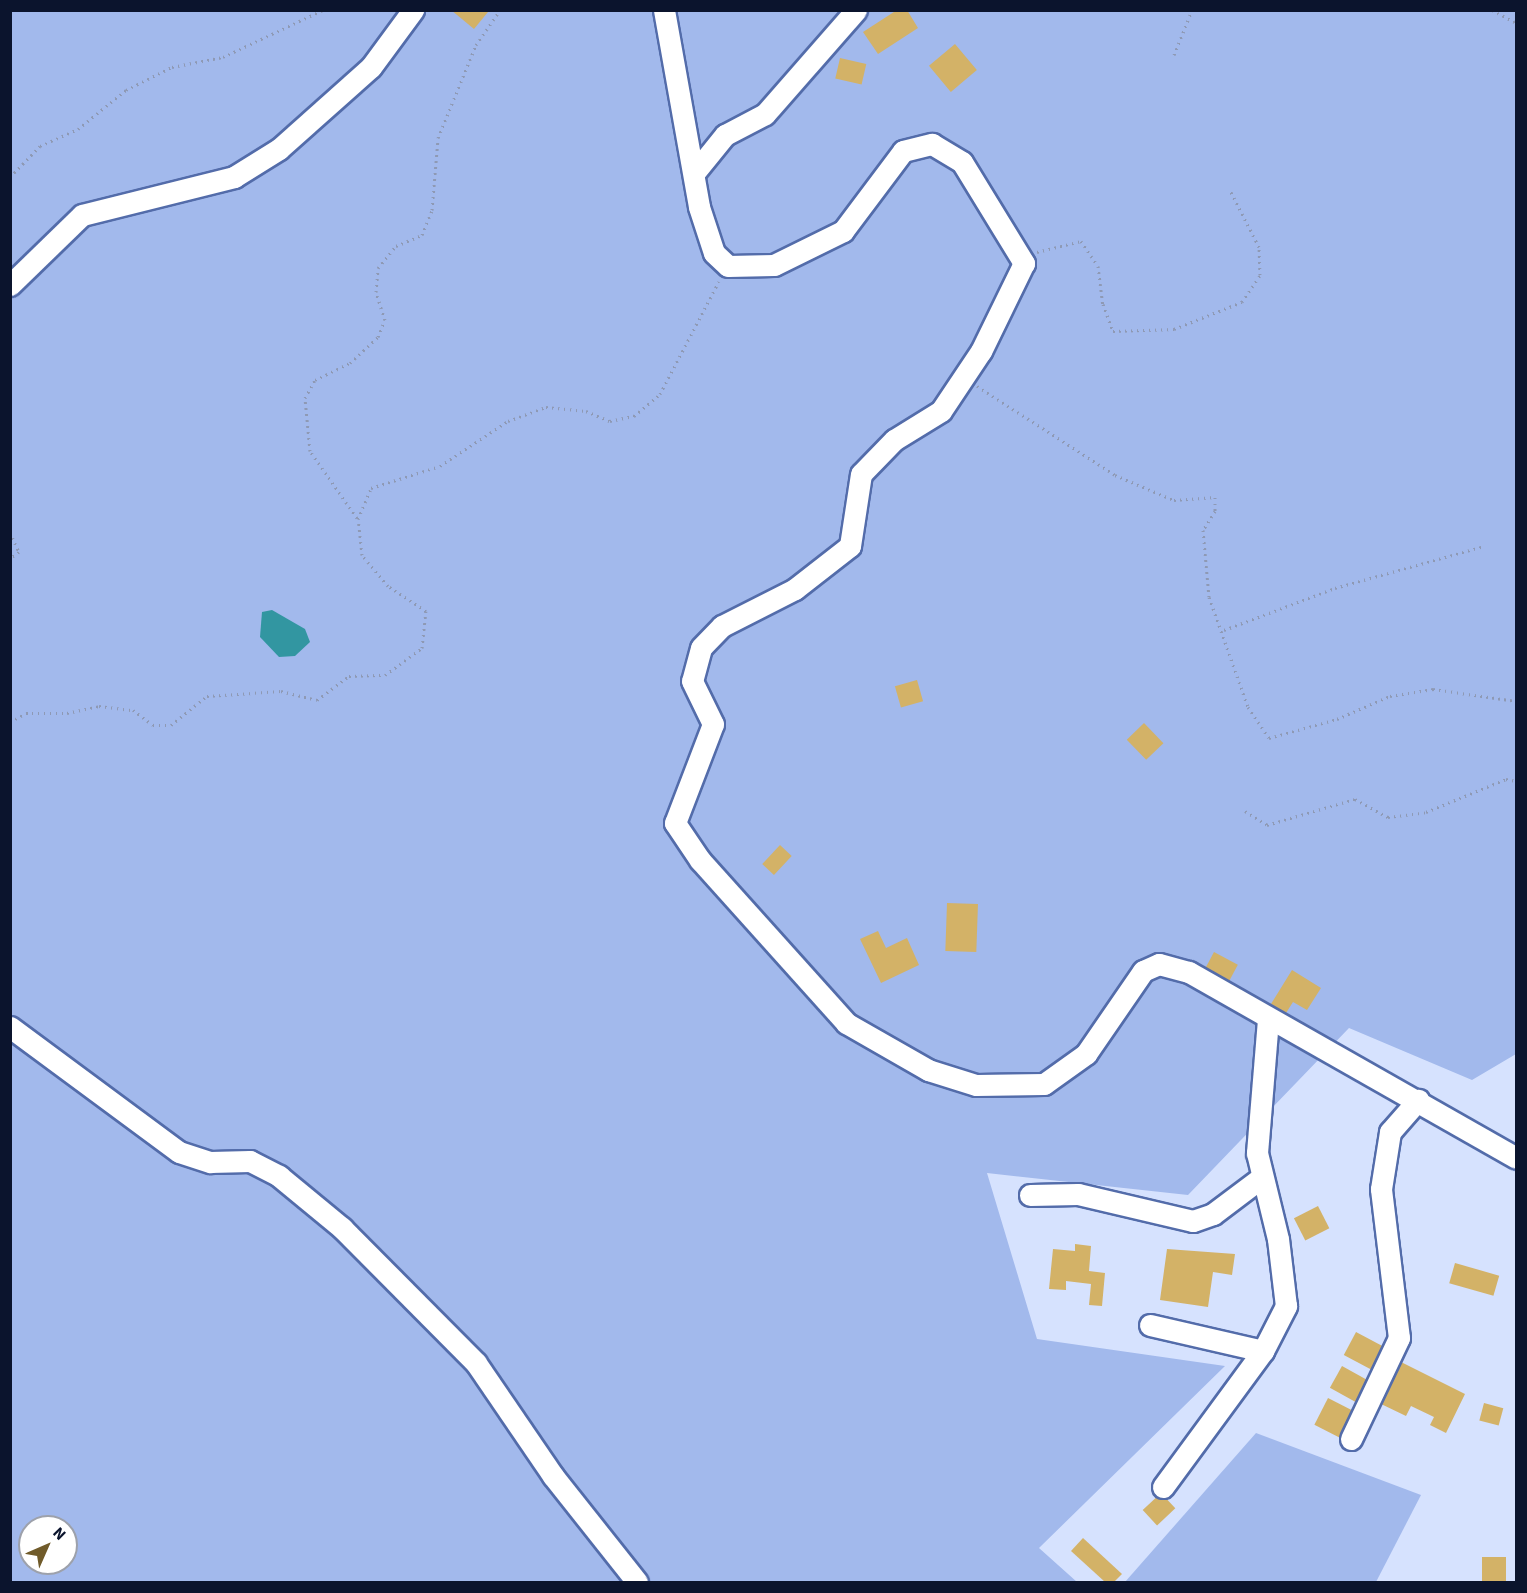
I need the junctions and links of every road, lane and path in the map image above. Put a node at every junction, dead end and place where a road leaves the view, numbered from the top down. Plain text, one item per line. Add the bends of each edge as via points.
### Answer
1 (323, 10) edge
2 (413, 10) edge
3 (500, 10) edge
4 (664, 10) edge
5 (856, 10) edge
6 (1192, 10) edge
7 (1492, 10) edge
8 (1516, 23) edge
9 (1174, 55) dead end
10 (695, 172) junction
11 (10, 177) edge
12 (1231, 192) dead end
13 (1024, 263) junction
14 (728, 266) junction
15 (10, 285) edge
16 (964, 377) junction
17 (358, 519) junction
18 (10, 532) edge
19 (1481, 547) dead end
20 (10, 558) edge
21 (1224, 630) junction
22 (1516, 701) edge
23 (10, 722) edge
24 (1516, 781) edge
25 (1245, 811) dead end
26 (1268, 1018) junction
27 (10, 1027) edge
28 (1418, 1100) junction
29 (1516, 1158) edge
30 (1261, 1178) junction
31 (1030, 1195) dead end
32 (1150, 1325) dead end
33 (1263, 1351) junction
34 (1351, 1439) dead end
35 (1163, 1487) dead end
36 (637, 1582) edge

1 - 11 path via 223,57 172,67 126,90 78,129 40,146
2 - 15 street via 371,67 279,149 212,184 82,214
3 - 17 path via 476,45 438,138 432,210 422,235 396,246 378,268 376,292 385,320 378,337 350,363 315,380 305,398 310,451
4 - 10 street
5 - 10 street via 765,114 725,135
6 - 9 path
7 - 8 path
10 - 14 street via 699,207 714,253
12 - 13 path via 1259,247 1260,275 1242,302 1213,317 1174,329 1113,331 1103,304 1098,266 1081,241 1041,248
13 - 14 street via 962,162 932,144 903,151 843,231 774,265
13 - 16 street
14 - 17 path via 660,394 634,416 610,421 586,411 546,407 508,421 440,466 370,488
16 - 21 path via 1115,476 1174,500 1215,497 1215,511 1203,530 1202,561
16 - 26 street via 941,411 894,440 861,474 850,546 795,589 722,626 700,648 692,681 713,724 675,823 700,860 846,1023 928,1070 976,1086 1044,1084 1086,1054 1143,971 1159,964 1189,972
17 - 23 path via 362,555 388,586 426,611 422,648 384,675 364,671 349,676 317,700 280,691 207,696 171,725 153,725 133,710 99,706 67,713 26,713
18 - 20 path via 19,552
19 - 21 path via 1335,588
21 - 22 path via 1248,707 1269,738 1337,719 1390,696 1432,689
24 - 25 path via 1506,779 1425,812 1388,817 1355,800 1267,825
26 - 28 street
26 - 30 street via 1257,1153
27 - 36 street via 179,1152 210,1162 250,1161 279,1176 342,1227 476,1363 553,1476
28 - 29 street
28 - 34 street via 1390,1132 1381,1189 1399,1338
30 - 31 street via 1213,1214 1193,1221 1078,1194
30 - 33 street via 1278,1239 1286,1306
32 - 33 street
33 - 35 street

